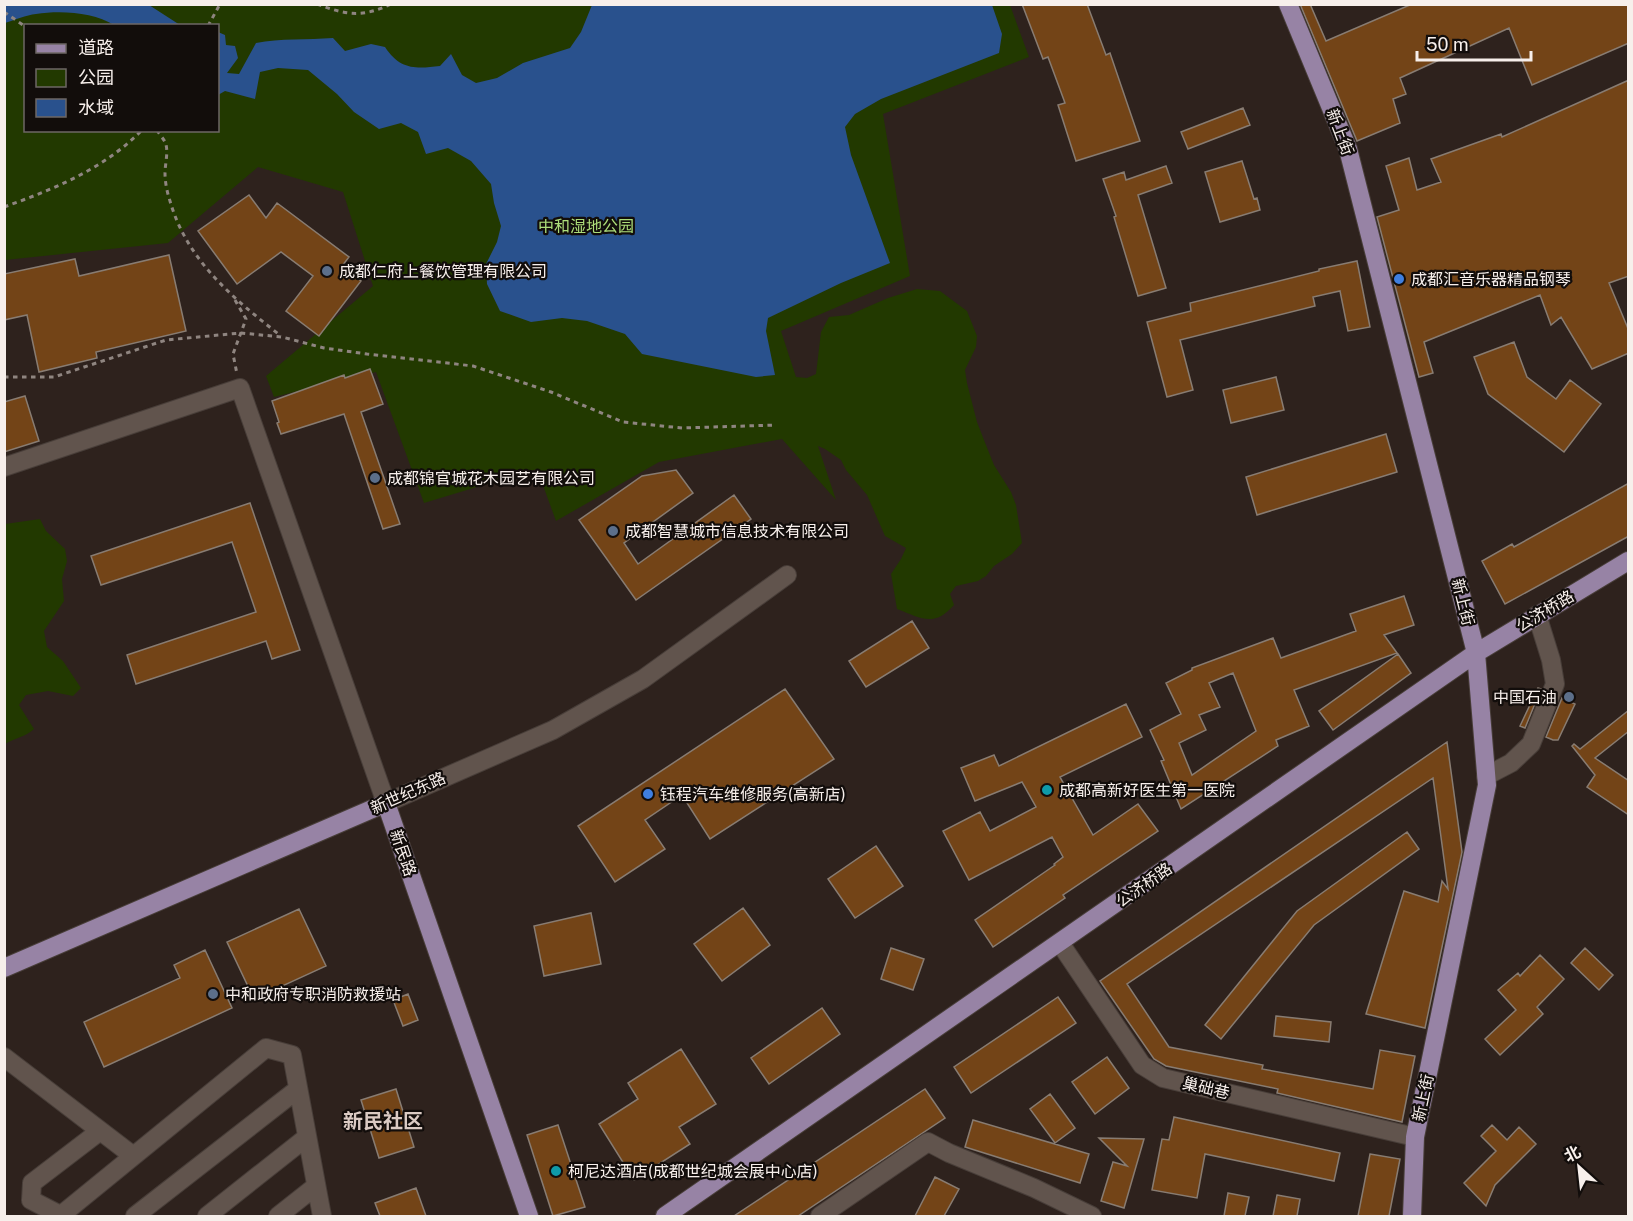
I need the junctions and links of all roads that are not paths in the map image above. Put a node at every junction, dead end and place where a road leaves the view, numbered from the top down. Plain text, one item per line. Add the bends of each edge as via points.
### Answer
1 (1288, 4) edge
2 (4, 467) edge
3 (1629, 561) edge
4 (788, 575) dead end
5 (1537, 615) junction
6 (1476, 653) junction
7 (1486, 776) junction
8 (386, 803) junction
9 (1060, 943) junction
10 (4, 968) edge
11 (4, 1057) edge
12 (298, 1089) junction
13 (100, 1131) junction
14 (307, 1137) junction
15 (1415, 1137) junction
16 (132, 1155) junction
17 (316, 1186) junction
18 (61, 1216) edge
19 (135, 1216) edge
20 (207, 1216) edge
21 (278, 1216) edge
22 (322, 1216) edge
23 (529, 1216) edge
24 (665, 1216) edge
25 (820, 1216) edge
26 (1092, 1216) edge
27 (1412, 1216) edge

1 - 6 main road, 新上街 via 1348,149
2 - 8 street, 新民路 via 240,388
3 - 5 main road, 公济桥路
4 - 8 street, 新世纪东路 via 643,679 553,730
5 - 6 main road, 公济桥路
5 - 7 street via 1555,684 1531,744 1511,762
6 - 7 main road, 新上街
6 - 9 main road, 公济桥路
7 - 15 main road, 新上街
8 - 10 main road, 新世纪东路
8 - 23 main road, 新民路
9 - 15 street, 巢础巷 via 1142,1065 1163,1077
9 - 24 main road, 公济桥路
11 - 13 street
12 - 14 street
12 - 16 street via 292,1055 266,1048
12 - 19 street
13 - 16 street
13 - 18 street via 32,1183 32,1200
14 - 17 street
14 - 20 street
15 - 27 main road, 新上街
16 - 18 street
17 - 21 street
17 - 22 street
25 - 26 street via 928,1142

